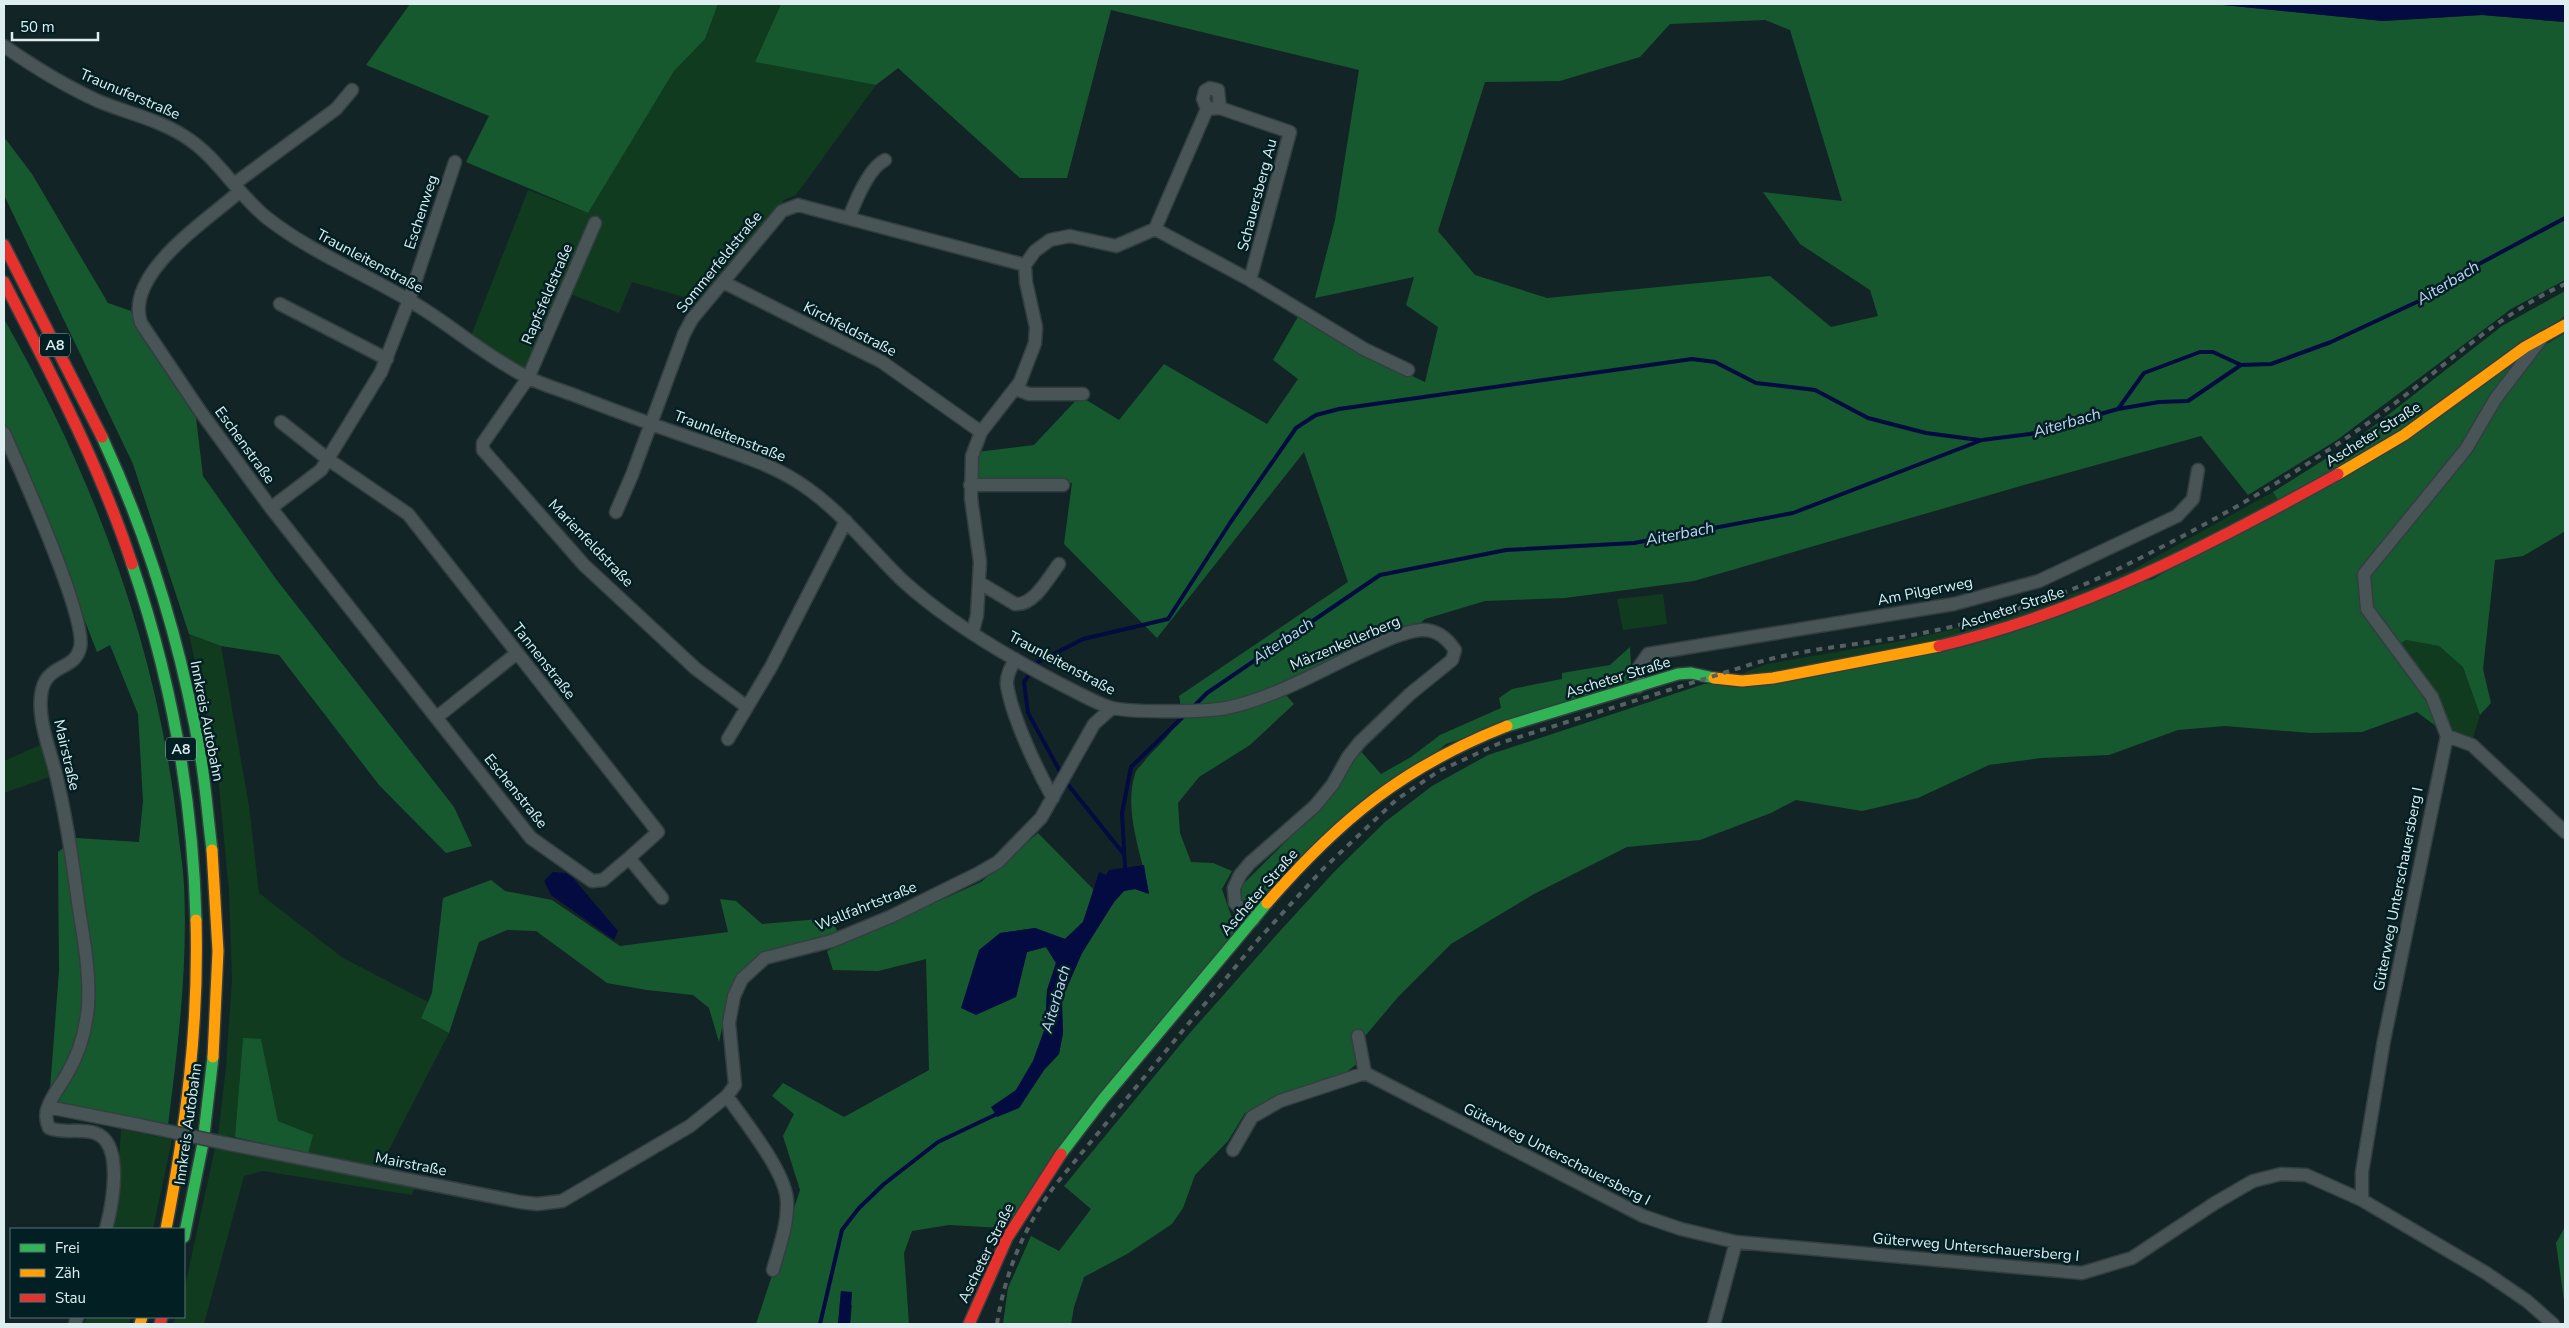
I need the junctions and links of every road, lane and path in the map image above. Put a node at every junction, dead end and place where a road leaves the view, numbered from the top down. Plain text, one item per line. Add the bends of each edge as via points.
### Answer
1 (4, 46) edge
2 (352, 90) dead end
3 (885, 160) dead end
4 (455, 162) dead end
5 (237, 188) junction
6 (849, 218) junction
7 (595, 222) dead end
8 (1155, 229) junction
9 (4, 245) edge
10 (1025, 265) junction
11 (1250, 280) junction
12 (4, 282) edge
13 (722, 282) junction
14 (409, 300) junction
15 (280, 304) dead end
16 (2565, 325) edge
17 (2546, 333) junction
18 (387, 359) junction
19 (1408, 370) dead end
20 (528, 378) junction
21 (1016, 389) junction
22 (1083, 394) dead end
23 (281, 422) dead end
24 (650, 424) junction
25 (981, 432) junction
26 (4, 433) edge
27 (328, 460) junction
28 (2198, 470) dead end
29 (970, 485) junction
30 (1063, 485) dead end
31 (271, 508) junction
32 (616, 512) dead end
33 (846, 521) junction
34 (1059, 564) dead end
35 (980, 584) junction
36 (972, 631) junction
37 (517, 653) junction
38 (1019, 661) junction
39 (1638, 687) junction
40 (748, 707) junction
41 (1112, 708) junction
42 (1205, 710) joint
43 (437, 718) junction
44 (2447, 736) junction
45 (728, 739) dead end
46 (1055, 794) junction
47 (2565, 832) edge
48 (629, 858) junction
49 (662, 898) dead end
50 (1253, 920) junction
51 (1358, 1036) dead end
52 (1368, 1075) junction
53 (735, 1085) joint
54 (727, 1096) junction
55 (48, 1107) junction
56 (1233, 1150) dead end
57 (2362, 1200) junction
58 (106, 1228) edge
59 (166, 1228) edge
60 (185, 1232) edge
61 (1736, 1242) junction
62 (773, 1270) dead end
63 (968, 1324) edge
64 (1714, 1324) edge
65 (2554, 1324) edge

1 - 5 street, Traunuferstraße via 37,69 99,101 180,134 210,157
2 - 5 street, Eschenstraße via 336,109
3 - 6 street via 878,164
4 - 14 street, Eschenweg
5 - 14 street, Traunleitenstraße via 265,216 304,244
5 - 31 street, Eschenstraße via 150,274 137,311 150,340
6 - 10 street, Sommerfeldstraße
6 - 13 street, Sommerfeldstraße via 798,205 782,211
7 - 20 street, Rapfsfeldstraße
8 - 10 street via 1116,246 1070,236 1050,240 1035,251
8 - 11 street, Schauersberg Au
8 - 11 street, Schauersberg Au via 1213,108 1290,132
9 - 60 main road, Innkreis Autobahn / A8 via 102,436 126,493 169,616 198,742 214,861 216,999 204,1132
10 - 21 street via 1036,335
11 - 19 street, Schauersberg Au via 1364,349
12 - 59 main road, Innkreis Autobahn / A8 via 84,444 122,533 153,627 178,731 193,835 199,976 187,1120
13 - 24 street, Sommerfeldstraße via 684,334
13 - 25 street, Kirchfeldstraße via 882,362
14 - 18 street
14 - 20 street, Traunleitenstraße via 440,319 482,352
15 - 18 street
16 - 17 main road, Ascheter Straße
17 - 39 main road, Ascheter Straße via 2364,461 2194,552 2059,610 1946,645 1791,675 1739,681 1690,672
17 - 44 street via 2496,398 2466,449 2364,574 2367,609 2432,697
18 - 27 street
20 - 24 street, Traunleitenstraße
20 - 40 street, Marienfeldstraße via 483,443 483,450 584,565 696,669
21 - 22 street via 1029,394
21 - 25 street
23 - 27 street, Tannenstraße
24 - 32 street, Sommerfeldstraße
24 - 33 street, Traunleitenstraße via 776,470 818,496
25 - 29 street via 972,456
26 - 55 street, Mairstraße via 48,538 82,632 77,657 52,672 41,689 45,740 57,777 72,860 84,944 88,1006 83,1038 69,1072
27 - 31 street via 321,470
27 - 37 street, Tannenstraße via 408,514
28 - 39 street, Am Pilgerweg via 2193,499 2177,516 2040,581 1954,604 1648,654 1638,667
29 - 30 street
29 - 35 street via 979,544
31 - 43 street, Eschenstraße
33 - 36 street, Traunleitenstraße via 903,580
33 - 40 street
34 - 35 street via 1035,594 1020,604
35 - 36 street via 976,624
36 - 38 street, Traunleitenstraße
37 - 43 street
37 - 48 street, Tannenstraße via 658,832
38 - 41 street, Traunleitenstraße
38 - 46 street via 1008,674 1007,684 1019,723
39 - 50 main road, Ascheter Straße via 1482,736 1413,771 1352,815 1302,864
40 - 45 street
41 - 42 street, Traunleitenstraße
41 - 46 street, Wallfahrtstraße via 1094,724
42 - 50 street, Märzenkellerberg via 1259,698 1392,638 1422,630 1447,638 1455,650 1452,660 1410,694 1360,742 1315,806 1240,875 1234,888 1235,903
43 - 48 street, Eschenstraße via 531,838 592,881 603,880
44 - 47 street via 2472,745
44 - 57 street, Güterweg Unterschauersberg I via 2384,1040 2362,1172
46 - 53 street, Wallfahrtstraße via 1041,818 1025,836 998,862 978,874 840,937 765,958 742,979 734,996 729,1039
48 - 49 street
50 - 63 main road, Ascheter Straße via 1088,1120 1032,1196 1010,1232
51 - 52 street
52 - 56 street via 1280,1101 1252,1117
52 - 61 street, Güterweg Unterschauersberg I via 1643,1216 1681,1230
53 - 54 street, Mairstraße
54 - 55 street, Mairstraße, bridge via 690,1126 562,1201 537,1204
54 - 62 street via 781,1177 788,1200 786,1223
55 - 58 street via 46,1120 49,1128 62,1133 94,1133 109,1145 114,1181
57 - 61 street, Güterweg Unterschauersberg I via 2306,1175 2281,1174 2253,1181 2132,1258 2082,1273
57 - 65 street, Güterweg Unterschauersberg I via 2486,1273
61 - 64 street

